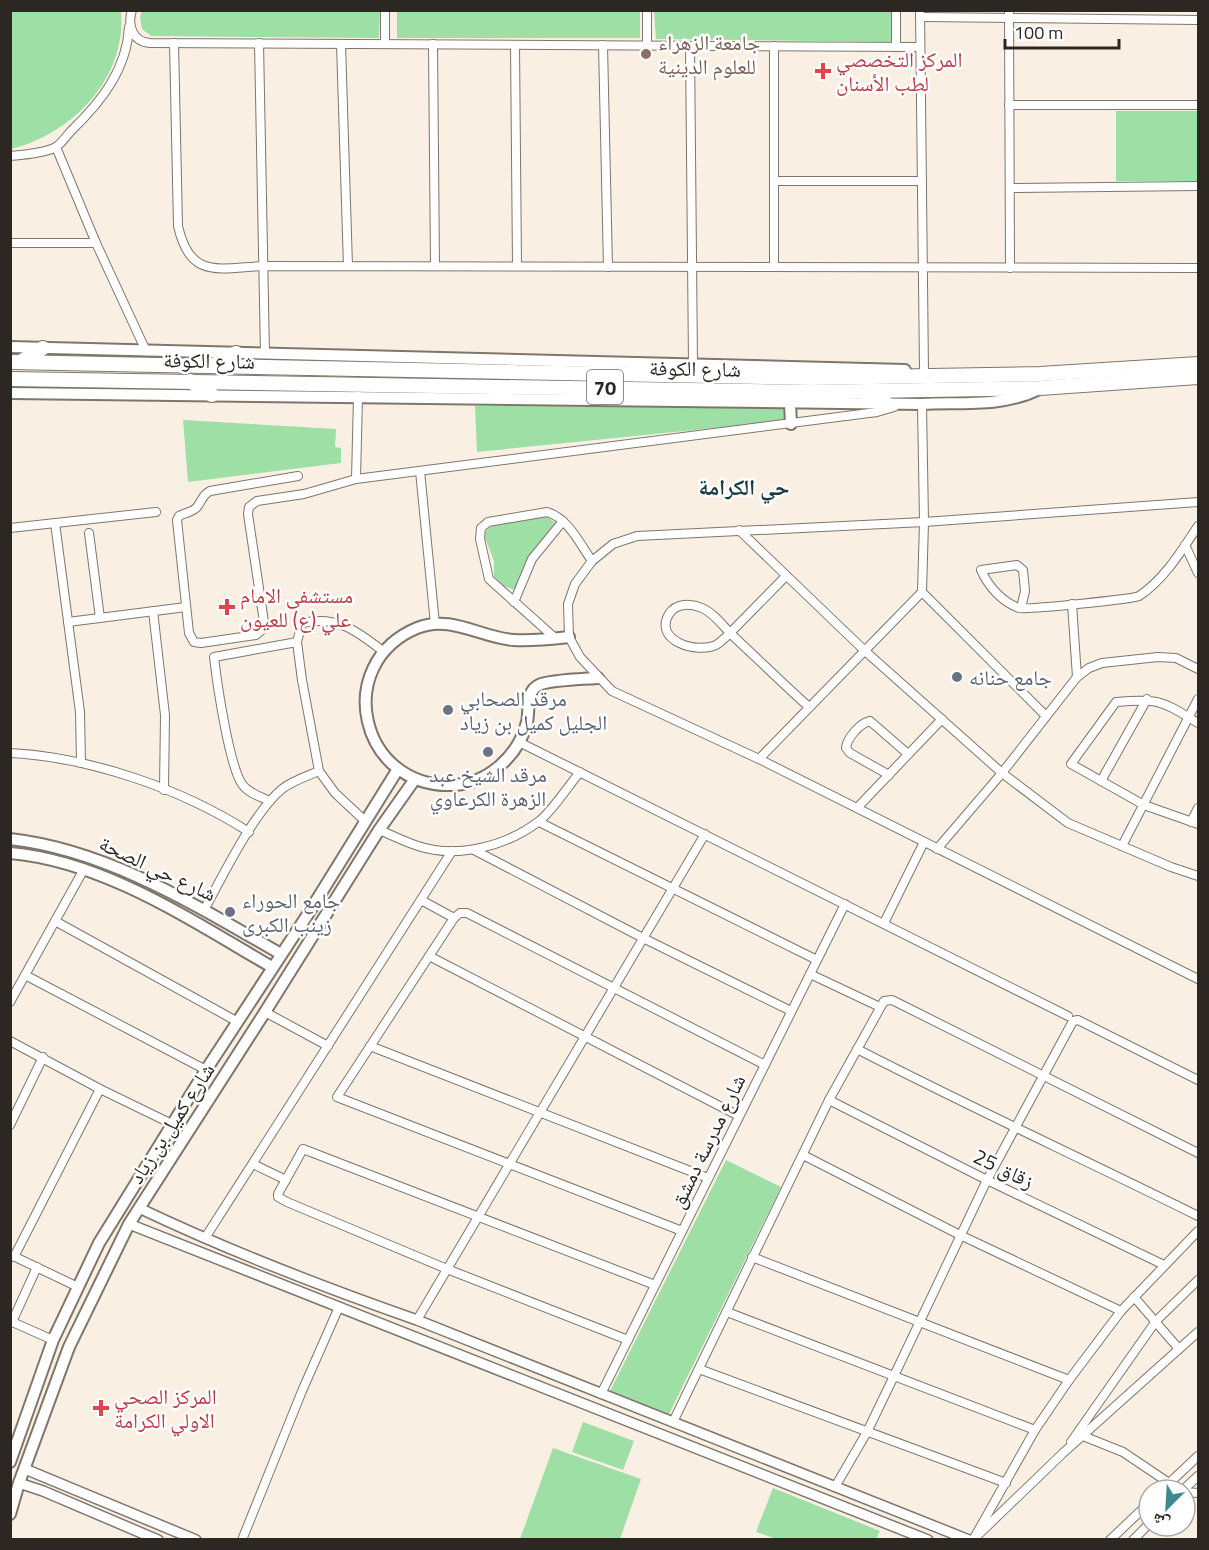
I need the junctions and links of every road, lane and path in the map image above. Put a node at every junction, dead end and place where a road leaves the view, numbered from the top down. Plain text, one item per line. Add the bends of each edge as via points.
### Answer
1 (385, 10) edge
2 (647, 10) edge
3 (896, 10) edge
4 (130, 13) edge
5 (920, 14) edge
6 (1009, 14) edge
7 (1198, 20) edge
8 (174, 43) junction
9 (259, 43) junction
10 (341, 44) junction
11 (385, 44) junction
12 (433, 44) junction
13 (515, 45) junction
14 (603, 45) junction
15 (647, 45) junction
16 (690, 46) junction
17 (774, 46) junction
18 (896, 47) junction
19 (920, 47) junction
20 (1010, 105) junction
21 (1198, 105) edge
22 (56, 147) junction
23 (10, 156) edge
24 (774, 181) junction
25 (922, 181) junction
26 (1198, 186) edge
27 (1010, 188) junction
28 (10, 243) edge
29 (96, 243) junction
30 (264, 266) junction
31 (348, 266) junction
32 (435, 266) junction
33 (517, 266) junction
34 (608, 267) junction
35 (691, 267) junction
36 (774, 267) junction
37 (1198, 267) edge
38 (922, 268) junction
39 (1010, 268) junction
40 (10, 347) edge
41 (44, 348) junction
42 (146, 351) junction
43 (236, 353) junction
44 (265, 354) junction
45 (16, 362) edge
46 (693, 364) junction
47 (1198, 364) edge
48 (211, 366) junction
49 (792, 367) junction
50 (924, 371) junction
51 (594, 374) junction
52 (1198, 377) edge
53 (811, 378) junction
54 (10, 379) edge
55 (188, 380) junction
56 (1040, 381) junction
57 (859, 391) junction
58 (10, 393) edge
59 (212, 395) junction
60 (358, 396) junction
61 (574, 399) junction
62 (790, 403) junction
63 (894, 404) junction
64 (922, 404) junction
65 (791, 423) junction
66 (420, 471) junction
67 (298, 476) dead end
68 (356, 479) junction
69 (1198, 502) edge
70 (156, 512) dead end
71 (563, 521) junction
72 (924, 522) junction
73 (55, 523) junction
74 (1198, 526) edge
75 (10, 528) edge
76 (739, 530) junction
77 (89, 533) dead end
78 (1185, 545) junction
79 (592, 561) junction
80 (1198, 573) edge
81 (786, 576) junction
82 (922, 592) junction
83 (514, 602) junction
84 (1072, 604) junction
85 (186, 607) junction
86 (1021, 608) junction
87 (153, 611) junction
88 (100, 618) junction
89 (68, 622) junction
90 (435, 624) junction
91 (730, 633) junction
92 (568, 637) junction
93 (555, 638) junction
94 (297, 642) junction
95 (865, 651) junction
96 (384, 652) junction
97 (1198, 669) edge
98 (1077, 677) junction
99 (598, 678) junction
100 (1147, 699) junction
101 (1198, 699) edge
102 (809, 707) junction
103 (1046, 716) junction
104 (1188, 717) junction
105 (942, 719) junction
106 (1198, 723) edge
107 (519, 742) junction
108 (10, 753) edge
109 (909, 754) junction
110 (759, 759) junction
111 (81, 763) junction
112 (398, 769) junction
113 (319, 771) junction
114 (580, 772) junction
115 (1002, 773) junction
116 (889, 775) junction
117 (415, 779) junction
118 (1101, 781) junction
119 (164, 790) junction
120 (270, 801) junction
121 (1143, 805) junction
122 (857, 808) junction
123 (1198, 808) edge
124 (365, 821) junction
125 (538, 822) junction
126 (1195, 823) edge
127 (380, 830) junction
128 (249, 832) junction
129 (705, 834) junction
130 (10, 839) edge
131 (924, 842) junction
132 (1122, 846) junction
133 (937, 849) junction
134 (474, 850) junction
135 (452, 851) junction
136 (10, 853) edge
137 (84, 869) junction
138 (1198, 876) edge
139 (672, 889) junction
140 (166, 890) junction
141 (323, 890) junction
142 (185, 899) junction
143 (336, 900) junction
144 (421, 900) junction
145 (156, 901) junction
146 (845, 904) junction
147 (204, 910) junction
148 (176, 912) junction
149 (308, 914) junction
150 (454, 918) junction
151 (55, 921) junction
152 (884, 923) junction
153 (321, 924) junction
154 (643, 938) junction
155 (281, 954) junction
156 (429, 956) junction
157 (817, 960) junction
158 (272, 967) junction
159 (810, 974) junction
160 (25, 975) junction
161 (1198, 979) edge
162 (613, 988) junction
163 (10, 1002) edge
164 (880, 1006) junction
165 (791, 1011) junction
166 (265, 1012) junction
167 (1068, 1016) dead end
168 (238, 1022) junction
169 (585, 1036) junction
170 (10, 1041) edge
171 (328, 1046) junction
172 (370, 1046) junction
173 (857, 1049) junction
174 (43, 1057) junction
175 (765, 1065) junction
176 (206, 1070) junction
177 (1044, 1076) junction
178 (1198, 1080) edge
179 (100, 1089) junction
180 (829, 1100) junction
181 (540, 1112) junction
182 (739, 1116) junction
183 (172, 1124) junction
184 (10, 1125) edge
185 (1017, 1127) junction
186 (1198, 1154) edge
187 (803, 1155) junction
188 (253, 1164) junction
189 (509, 1164) junction
190 (708, 1178) junction
191 (286, 1180) junction
192 (987, 1180) junction
193 (139, 1208) junction
194 (478, 1216) junction
195 (1198, 1216) edge
196 (129, 1224) junction
197 (682, 1231) junction
198 (1198, 1231) edge
199 (960, 1235) junction
200 (205, 1238) junction
201 (12, 1256) edge
202 (752, 1257) junction
203 (1164, 1265) junction
204 (88, 1266) junction
205 (37, 1267) junction
206 (447, 1269) junction
207 (105, 1274) junction
208 (1198, 1280) edge
209 (655, 1285) junction
210 (75, 1292) junction
211 (344, 1294) junction
212 (1134, 1297) junction
213 (88, 1306) junction
214 (339, 1307) junction
215 (1121, 1311) junction
216 (727, 1312) junction
217 (417, 1320) junction
218 (11, 1321) edge
219 (1156, 1321) junction
220 (921, 1323) junction
221 (1198, 1332) edge
222 (53, 1340) junction
223 (627, 1340) junction
224 (1179, 1349) junction
225 (699, 1369) junction
226 (894, 1376) junction
227 (1070, 1380) junction
228 (601, 1394) junction
229 (673, 1422) junction
230 (1035, 1430) junction
231 (867, 1432) junction
232 (1083, 1436) junction
233 (1063, 1453) junction
234 (1198, 1456) edge
235 (10, 1462) edge
236 (774, 1463) junction
237 (25, 1469) junction
238 (795, 1471) junction
239 (766, 1476) junction
240 (1160, 1478) edge
241 (1175, 1478) edge
242 (57, 1482) junction
243 (19, 1483) junction
244 (1006, 1483) junction
245 (788, 1484) junction
246 (835, 1487) junction
247 (52, 1495) junction
248 (10, 1514) edge
249 (1137, 1514) edge
250 (138, 1535) edge
251 (158, 1539) edge
252 (196, 1539) edge
253 (242, 1539) edge
254 (928, 1539) edge
255 (972, 1539) edge
256 (1110, 1539) edge

1 - 11 street
2 - 15 street
3 - 18 street
4 - 8 street via 137,40
4 - 22 street via 126,49 112,82 89,115
5 - 6 street
5 - 19 street
6 - 7 street
6 - 20 street
8 - 9 street
8 - 30 street via 178,226 182,241 188,254 204,266
9 - 10 street
9 - 30 street
10 - 11 street
10 - 31 street
11 - 12 street
12 - 13 street
12 - 32 street
13 - 14 street
13 - 33 street
14 - 15 street
14 - 34 street
15 - 16 street
16 - 17 street
16 - 35 street
17 - 18 street
17 - 24 street
18 - 19 street
19 - 25 street
20 - 21 street
20 - 27 street
22 - 23 street
22 - 29 street
24 - 25 street
24 - 36 street
25 - 38 street
26 - 27 street
27 - 39 street
28 - 29 street
29 - 42 street
30 - 31 street
30 - 44 street
31 - 32 street
32 - 33 street
33 - 34 street
34 - 35 street
35 - 36 street
35 - 46 street
36 - 38 street
37 - 39 street
38 - 39 street
38 - 50 street
40 - 41 main road
41 - 42 main road
41 - 45 highway
42 - 43 main road
43 - 44 main road
43 - 48 highway
44 - 51 main road
45 - 48 highway, شارع الكوفة / 70
46 - 49 main road
46 - 51 main road
47 - 56 highway, شارع الكوفة / 70
48 - 51 highway, شارع الكوفة / 70
49 - 50 main road
49 - 53 highway
50 - 56 main road via 1014,368
51 - 53 highway, شارع الكوفة / 70
51 - 55 highway, شارع الكوفة / 70
51 - 57 highway, شارع الكوفة / 70 via 809,392
51 - 61 highway
52 - 56 highway, شارع الكوفة / 70
53 - 56 highway, شارع الكوفة / 70
54 - 55 highway, شارع الكوفة / 70
55 - 59 highway
56 - 57 highway, شارع الكوفة / 70
56 - 64 main road via 1022,396 1002,400
57 - 63 highway
58 - 59 main road
59 - 60 main road
60 - 61 main road
60 - 68 street
61 - 62 main road
62 - 63 main road
62 - 65 main road
63 - 64 main road
63 - 65 street via 877,412
64 - 72 street
65 - 66 street
66 - 68 street
66 - 90 street
67 - 85 street via 210,491 193,511 178,516
68 - 85 street via 304,494 257,501 249,507 264,622 259,634 197,643 189,636
69 - 72 street
70 - 73 street
71 - 79 street
71 - 83 street via 532,559
71 - 83 street via 547,512 488,522 481,528 489,579
72 - 76 street
72 - 82 street
73 - 75 street
73 - 89 street
74 - 78 street
76 - 79 street via 637,536 613,544
76 - 81 street
77 - 88 street
78 - 80 street
78 - 84 street via 1154,584 1136,597
79 - 92 street via 575,584 568,604
81 - 91 street
81 - 95 street
82 - 95 street
82 - 103 street
83 - 93 street
84 - 86 street
84 - 98 street
85 - 87 street
86 - 86 street via 1001,597 981,570 1017,565 1023,570
87 - 88 street
87 - 119 street via 165,715
88 - 89 street
89 - 111 street via 80,712
90 - 93 main road via 462,626 515,640
90 - 96 main road via 400,637
91 - 91 street via 696,605 678,606 666,621 673,639 690,647 712,646
91 - 102 street
92 - 93 main road
92 - 99 street
94 - 96 street via 302,623 318,619 356,629
94 - 113 street
94 - 120 street via 214,657 235,771 243,786
95 - 102 street
95 - 105 street
96 - 112 main road via 372,670 366,713 371,735 382,754
97 - 98 street via 1176,658 1164,657 1102,663
98 - 103 street
99 - 107 main road via 540,684 528,700 527,722
99 - 110 street via 612,691
100 - 104 street via 1162,702
100 - 118 street
100 - 118 street via 1116,702 1071,764
101 - 104 street
102 - 110 street
103 - 115 street
104 - 106 street
104 - 121 street
105 - 109 street
105 - 115 street
107 - 114 street
107 - 117 main road via 508,759 474,781 444,785
108 - 111 street
109 - 116 street
109 - 116 street via 870,721 847,741 850,753
110 - 122 street
111 - 119 street
112 - 117 main road
112 - 124 main road, شارع كميل بن زياد
113 - 120 street via 283,788
113 - 124 street via 334,793
114 - 125 street
114 - 129 street
115 - 132 street via 1068,823
115 - 133 street
116 - 122 street
117 - 127 main road, شارع كميل بن زياد
118 - 121 street
119 - 128 street
120 - 128 street
121 - 126 street
121 - 132 street
122 - 131 street
123 - 126 street
124 - 141 main road, شارع كميل بن زياد
125 - 134 street
125 - 139 street
127 - 135 street via 420,847
127 - 143 main road, شارع كميل بن زياد
128 - 147 street
129 - 139 street
129 - 146 street
130 - 140 main road, شارع حي الصحة via 39,842 85,856
131 - 133 street
131 - 152 street
132 - 138 street
133 - 161 street
134 - 135 street
134 - 154 street
135 - 144 street
136 - 137 main road, شارع حي الصحة via 36,855
137 - 145 main road, شارع حي الصحة
137 - 151 street
139 - 154 street
139 - 157 street
140 - 142 main road, شارع حي الصحة
140 - 145 main road via 165,899
141 - 143 main road via 324,900
141 - 149 main road, شارع كميل بن زياد
142 - 147 main road, شارع حي الصحة
142 - 148 main road via 176,901
143 - 153 main road, شارع كميل بن زياد
144 - 150 street
144 - 171 street
145 - 148 main road, شارع حي الصحة
146 - 152 street
146 - 157 street, شارع مدرسة دمشق
147 - 155 main road, شارع حي الصحة
148 - 158 main road, شارع حي الصحة
149 - 153 main road via 319,916
149 - 155 main road, شارع كميل بن زياد
150 - 156 street
150 - 162 street via 467,913
151 - 160 street
151 - 168 street
152 - 167 street
153 - 166 main road, شارع كميل بن زياد
154 - 162 street
154 - 165 street
155 - 158 main road, شارع كميل بن زياد
156 - 169 street
156 - 172 street
157 - 159 street, شارع مدرسة دمشق
158 - 168 main road, شارع كميل بن زياد
159 - 164 street
159 - 165 street, شارع مدرسة دمشق
160 - 163 street
160 - 176 street
162 - 169 street
162 - 175 street
164 - 173 street
164 - 177 street via 892,1000
165 - 175 street, شارع مدرسة دمشق
166 - 171 street
166 - 193 main road, شارع كميل بن زياد
168 - 176 main road, شارع كميل بن زياد
169 - 181 street
169 - 182 street
170 - 174 street
171 - 188 street
172 - 181 street
172 - 189 street via 337,1097
173 - 180 street
173 - 185 street
174 - 179 street
174 - 184 street
175 - 182 street, شارع مدرسة دمشق
176 - 183 main road, شارع كميل بن زياد
177 - 178 street via 1069,1026 1078,1020
177 - 185 street
177 - 186 street
179 - 183 street
179 - 201 street
180 - 187 street
180 - 192 street, زقاق 25
181 - 189 street
181 - 190 street
182 - 190 street, شارع مدرسة دمشق
183 - 204 main road, شارع كميل بن زياد
185 - 192 street
185 - 195 street
187 - 199 street
187 - 202 street
188 - 191 street
188 - 200 street
189 - 194 street
189 - 197 street
190 - 197 street, شارع مدرسة دمشق
191 - 194 street via 303,1149
191 - 206 street via 278,1194 281,1200
192 - 199 street
192 - 203 street, زقاق 25
193 - 196 main road, شارع كميل بن زياد
193 - 200 street
194 - 206 street
194 - 209 street
196 - 207 main road, شارع كميل بن زياد
196 - 214 street
197 - 209 street, شارع مدرسة دمشق
198 - 203 street
199 - 215 street
199 - 220 street
200 - 211 street
201 - 205 street
202 - 216 street
202 - 220 street
203 - 212 street
204 - 207 main road
204 - 210 main road, شارع كميل بن زياد
205 - 210 street
205 - 218 street
206 - 217 street
206 - 223 street
207 - 213 main road, شارع كميل بن زياد
208 - 219 street
209 - 223 street, شارع مدرسة دمشق
210 - 213 main road
210 - 222 main road, شارع كميل بن زياد
211 - 214 street
211 - 217 street
212 - 215 street
212 - 219 street
213 - 237 main road, شارع كميل بن زياد
214 - 239 street
214 - 253 street
215 - 227 street
216 - 225 street
216 - 226 street
217 - 228 street
218 - 222 street
219 - 224 street
219 - 233 street
220 - 226 street
220 - 227 street
221 - 224 street
222 - 235 main road, شارع كميل بن زياد
223 - 228 street, شارع مدرسة دمشق
224 - 232 street
225 - 229 street
225 - 231 street
226 - 230 street
226 - 231 street
227 - 230 street
228 - 229 street
229 - 236 street
230 - 244 street
231 - 244 street
231 - 246 street
232 - 233 street
232 - 240 street via 1123,1452
233 - 255 street
234 - 241 street
236 - 238 street
236 - 239 street via 773,1471
237 - 242 street
237 - 243 main road, شارع كميل بن زياد
238 - 245 street via 788,1476
238 - 246 street
239 - 245 street
242 - 247 street
242 - 252 street
243 - 247 street
243 - 248 main road, شارع كميل بن زياد
244 - 255 street
245 - 254 street
246 - 255 street
247 - 250 street
249 - 256 street
250 - 251 street

